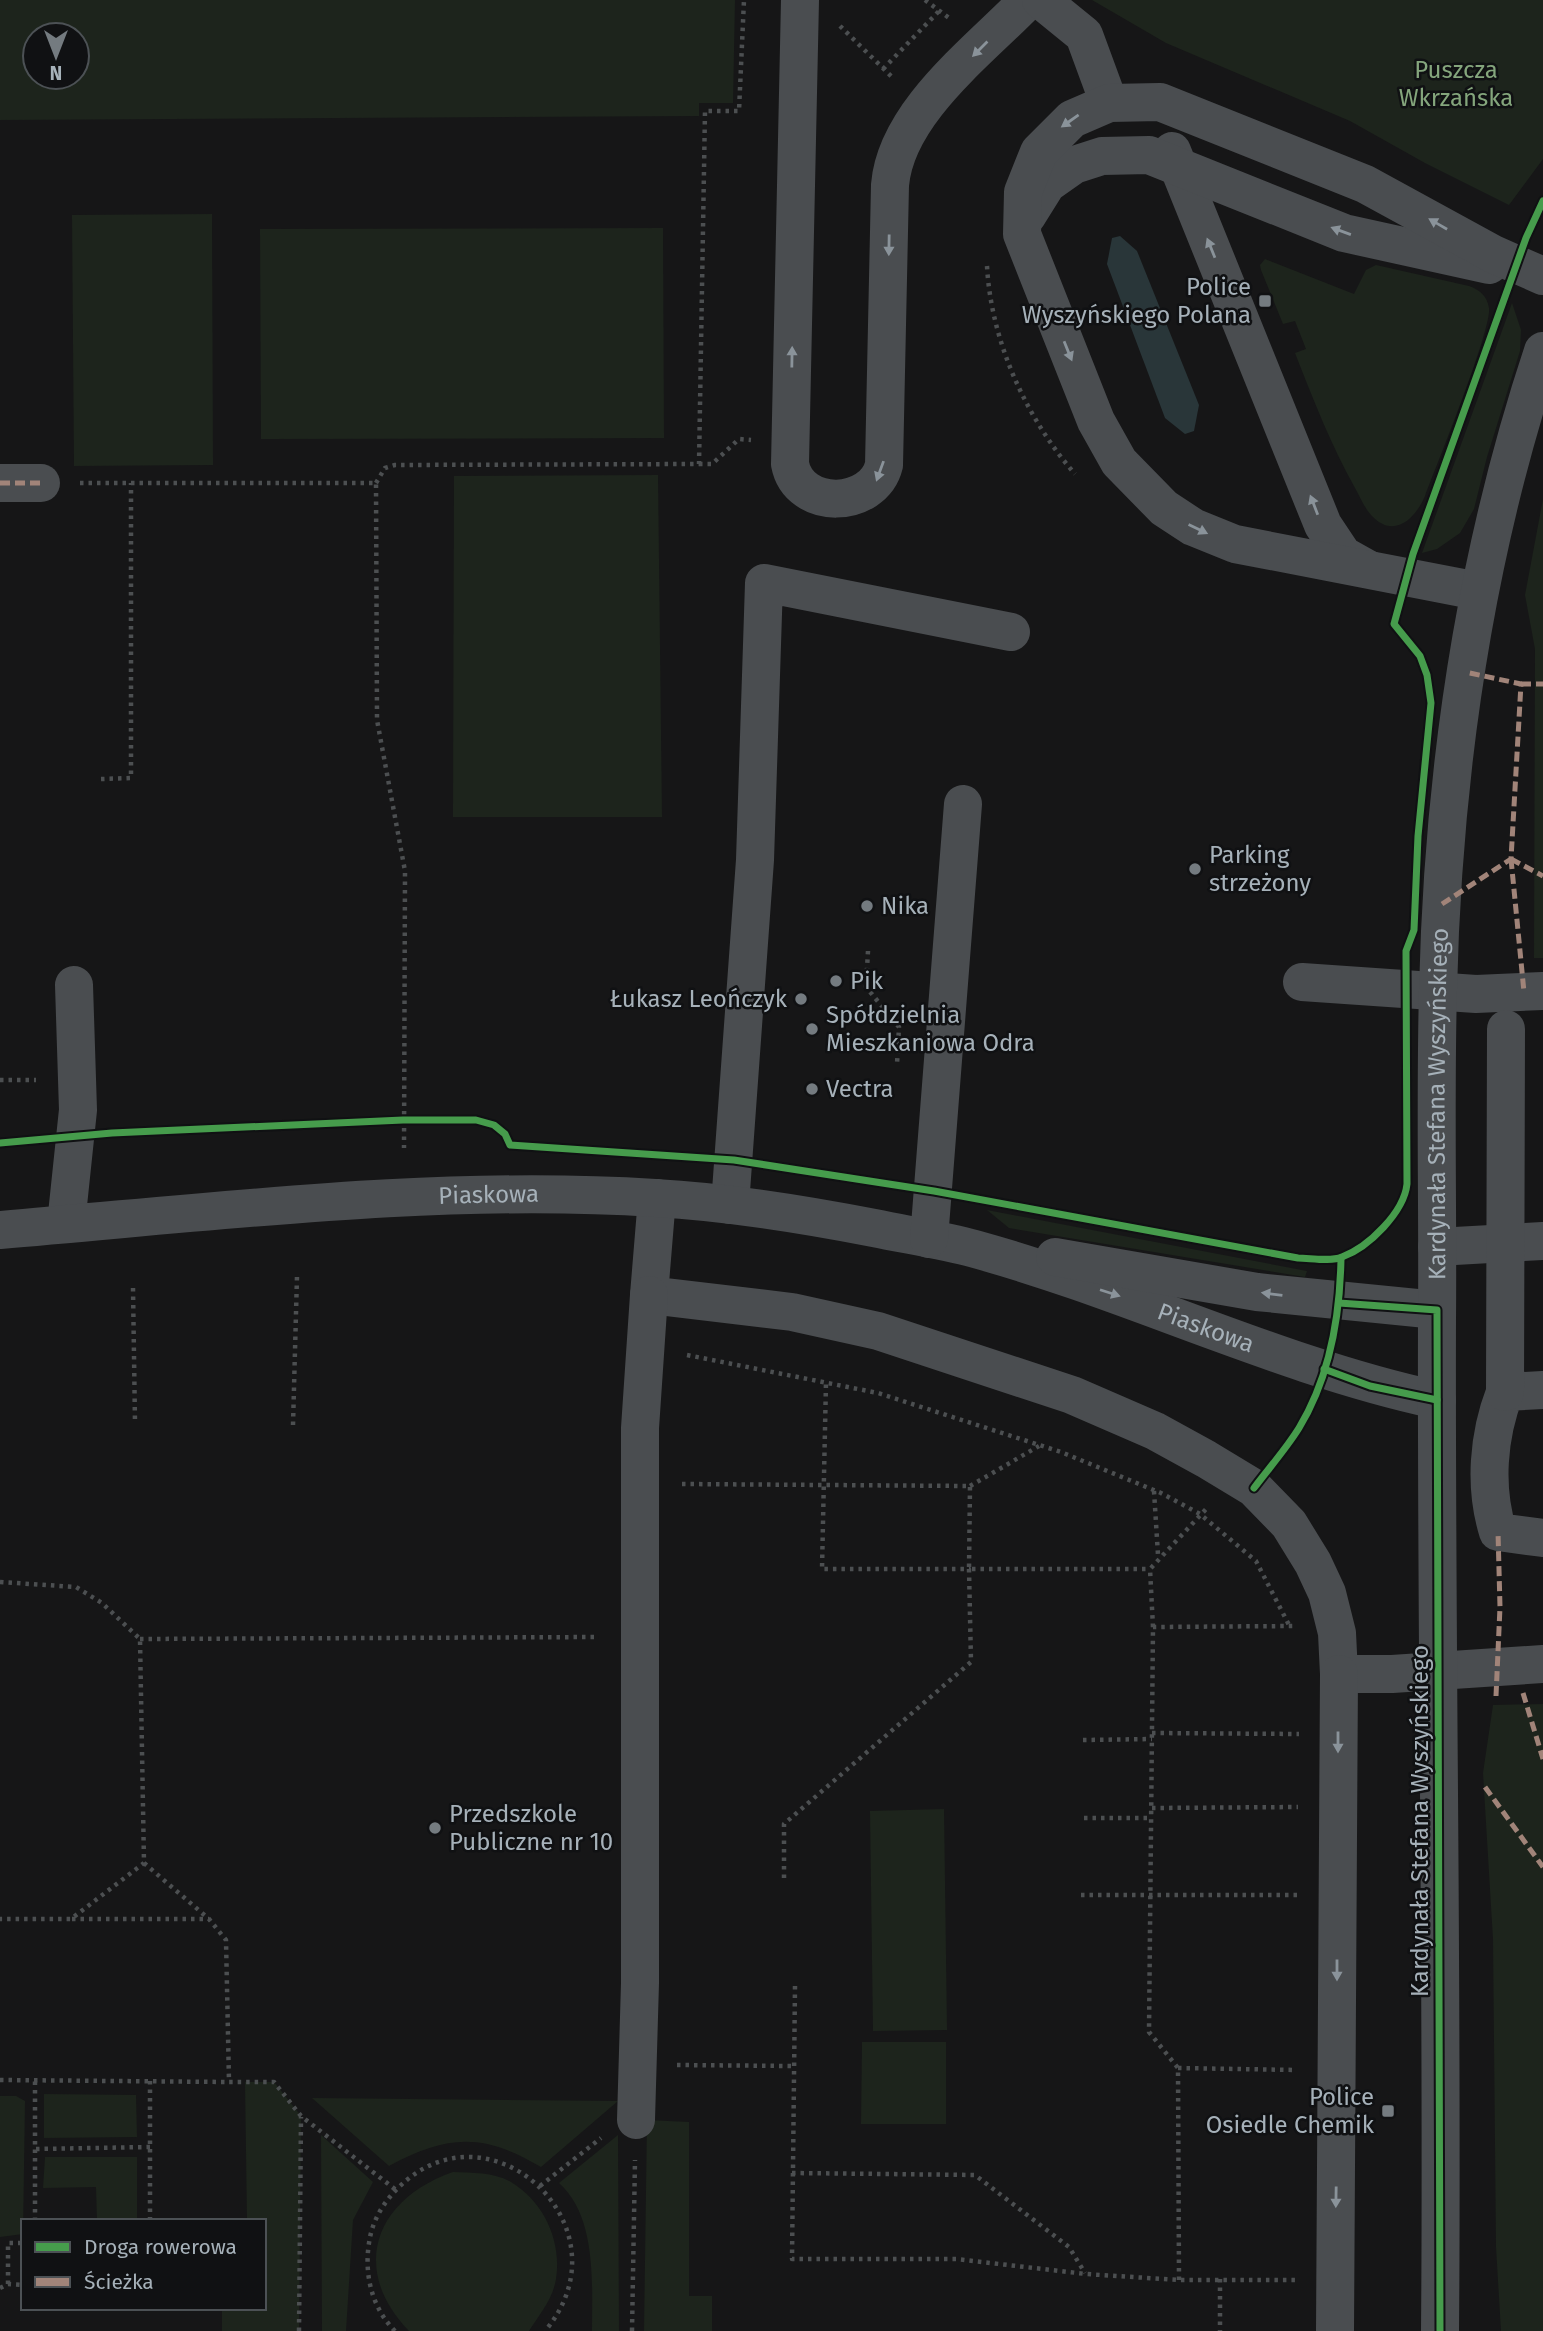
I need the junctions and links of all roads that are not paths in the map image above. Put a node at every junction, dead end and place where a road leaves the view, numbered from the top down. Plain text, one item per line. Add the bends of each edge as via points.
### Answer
1 (800, 0) edge
2 (1028, 0) edge
3 (1041, 0) edge
4 (1112, 102) junction
5 (1177, 165) junction
6 (1024, 242) junction
7 (1543, 277) edge
8 (1543, 351) edge
9 (0, 483) edge
10 (41, 483) road end
11 (1373, 571) junction
12 (1478, 591) junction
13 (1011, 632) dead end
14 (963, 804) dead end
15 (1302, 982) dead end
16 (74, 985) dead end
17 (1438, 990) junction
18 (1543, 990) edge
19 (1506, 1029) dead end
20 (657, 1198) junction
21 (730, 1205) junction
22 (66, 1224) junction
23 (0, 1230) edge
24 (929, 1239) junction
25 (1543, 1241) edge
26 (1503, 1242) junction
27 (1437, 1247) junction
28 (975, 1249) junction
29 (649, 1295) junction
30 (1437, 1310) junction
31 (1543, 1390) edge
32 (1505, 1392) junction
33 (1437, 1400) junction
34 (1543, 1538) edge
35 (1543, 1664) edge
36 (1439, 1670) junction
37 (1339, 1674) junction
38 (619, 2128) road end
39 (1335, 2331) edge
40 (1440, 2331) edge

2 -> 1 street via 923,107 900,143 891,180 882,472 873,486 854,497 815,495 799,484 790,464
3 - 4 street via 1089,41
4 - 5 street via 1135,103 1153,114
4 -> 6 street via 1072,119 1039,152 1021,200
7 -> 4 street via 1372,187 1252,137 1167,103
5 - 6 street via 1155,156 1128,153 1074,166 1053,178 1036,197 1025,222
7 -> 5 street via 1345,233
11 -> 5 street via 1343,555 1322,526
6 -> 11 street via 1100,430 1119,462 1144,490 1177,517 1217,538
8 - 12 street, Kardynała Stefana Wyszyńskiego via 1512,447
9 - 10 street
11 - 12 street
12 - 17 street, Kardynała Stefana Wyszyńskiego via 1455,744
13 - 21 street via 764,583 755,860
14 - 24 street
15 - 17 street
16 - 22 street via 78,1110
17 - 18 street via 1476,994
17 - 27 street, Kardynała Stefana Wyszyńskiego
19 - 26 street
20 - 21 street, Piaskowa
20 - 22 street, Piaskowa via 559,1194 422,1197
20 - 29 street
21 - 24 street, Piaskowa
22 - 23 street, Piaskowa
24 - 28 street, Piaskowa
25 - 26 street
26 - 27 street
26 - 32 street
27 - 30 street, Kardynała Stefana Wyszyńskiego
30 -> 28 street, Piaskowa via 1257,1292 1080,1259
28 -> 33 street, Piaskowa via 1166,1311 1370,1386
29 - 37 street via 792,1312 878,1331 1072,1395 1155,1431 1254,1488 1289,1524 1327,1593
29 - 38 street via 640,1484 640,1983 636,2064
30 - 33 street, Kardynała Stefana Wyszyńskiego
31 - 32 street
32 - 34 street via 1493,1425 1490,1505 1498,1532
33 - 36 street, Kardynała Stefana Wyszyńskiego
35 - 36 street
36 - 37 street
36 - 40 street, Kardynała Stefana Wyszyńskiego
37 -> 39 street

